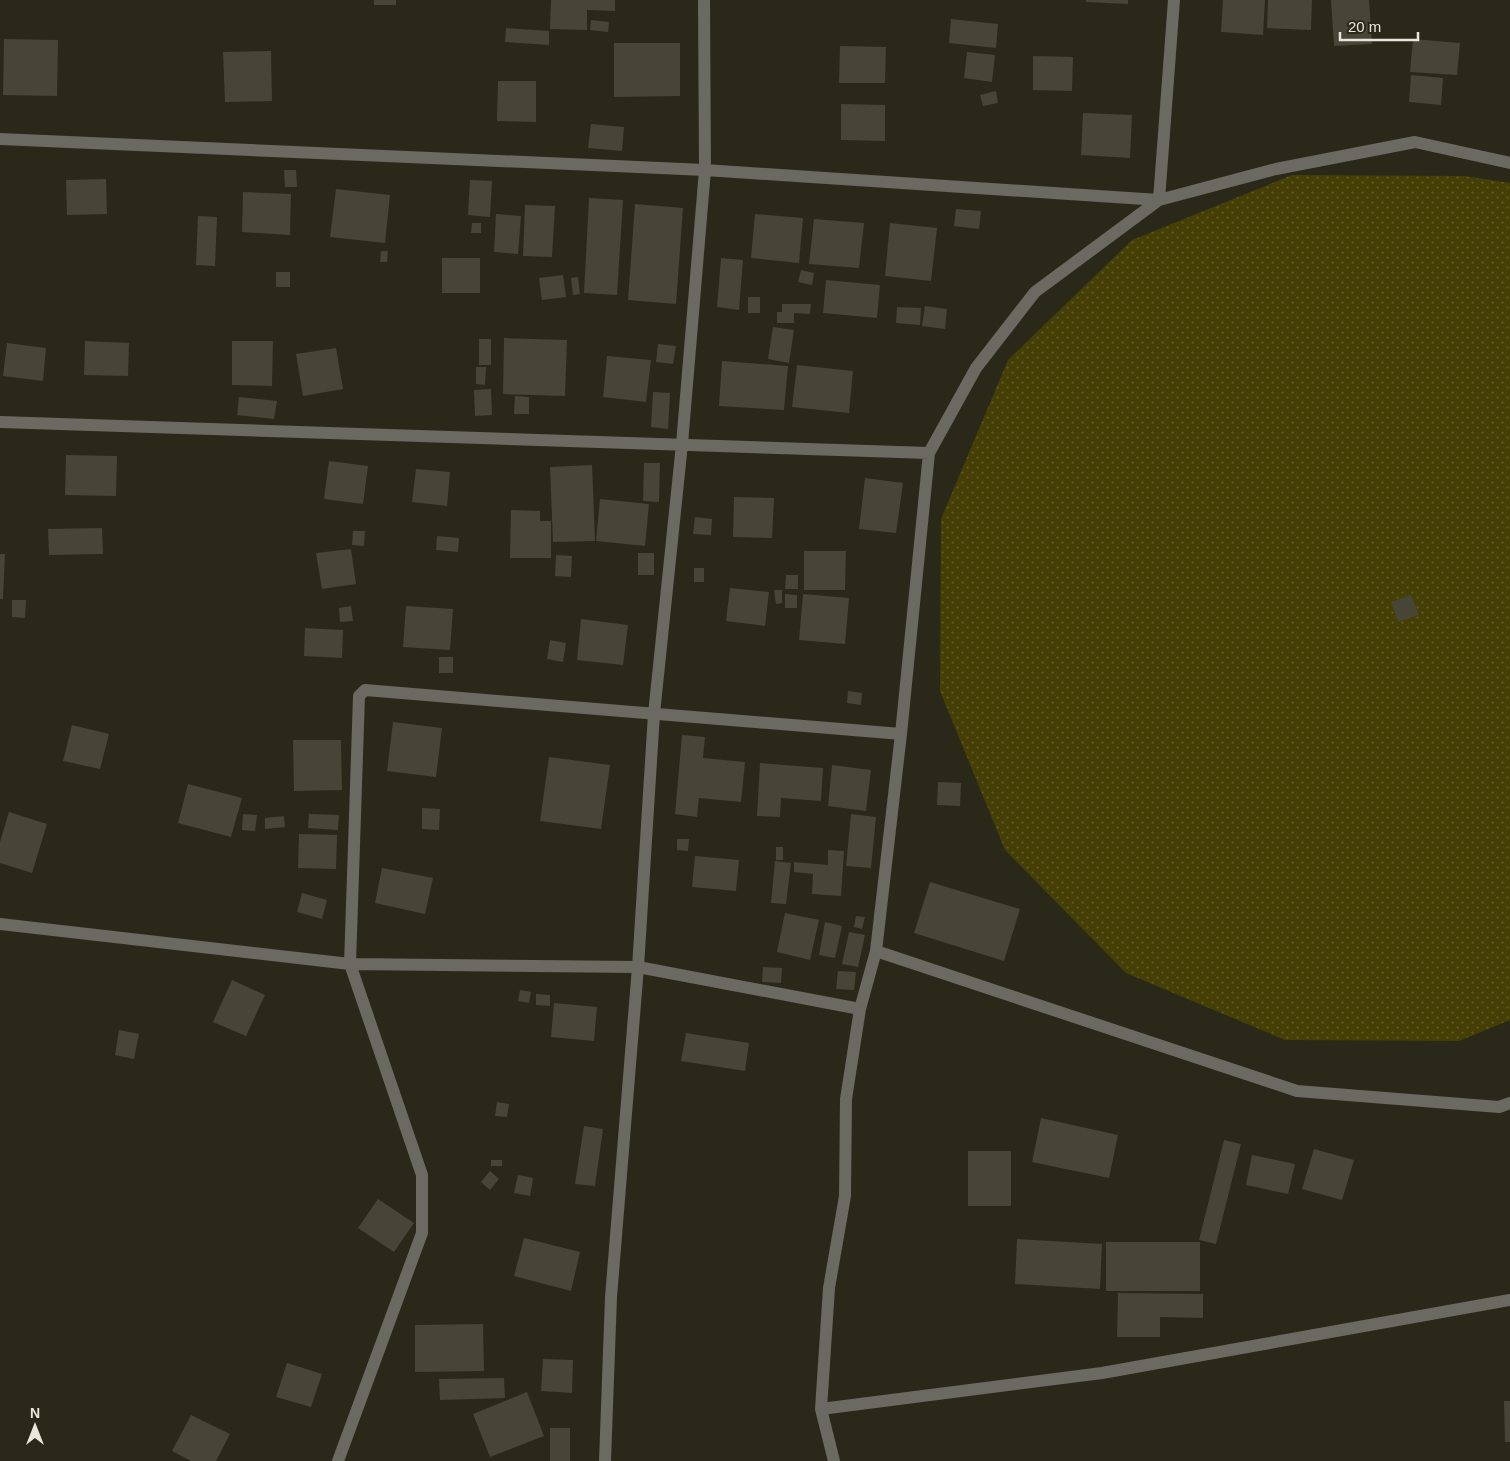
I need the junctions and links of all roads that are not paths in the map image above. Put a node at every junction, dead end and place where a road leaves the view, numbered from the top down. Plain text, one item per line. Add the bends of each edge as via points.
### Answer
1 (704, 0) edge
2 (1174, 0) edge
3 (0, 139) edge
4 (1510, 163) edge
5 (705, 170) junction
6 (1159, 200) junction
7 (0, 422) edge
8 (682, 444) junction
9 (929, 454) junction
10 (654, 714) junction
11 (901, 734) junction
12 (0, 924) edge
13 (876, 951) junction
14 (350, 964) junction
15 (638, 967) junction
16 (860, 1009) junction
17 (1510, 1103) edge
18 (1510, 1300) edge
19 (821, 1409) junction
20 (338, 1461) edge
21 (605, 1461) edge
22 (834, 1461) edge

1 - 5 street
2 - 6 street
3 - 5 street
4 - 6 street via 1415,142 1276,169
5 - 6 street
5 - 8 street
6 - 9 street via 1036,292 976,368
7 - 8 street
8 - 9 street
8 - 10 street
9 - 11 street
10 - 11 street
10 - 14 street via 375,690 361,692
10 - 15 street
11 - 13 street
12 - 14 street
13 - 16 street
13 - 17 street via 1297,1091 1498,1107
14 - 15 street
14 - 20 street via 422,1175 422,1233
15 - 16 street
15 - 21 street via 611,1297
16 - 19 street via 846,1099 845,1196 829,1288
18 - 19 street via 1102,1373
19 - 22 street

